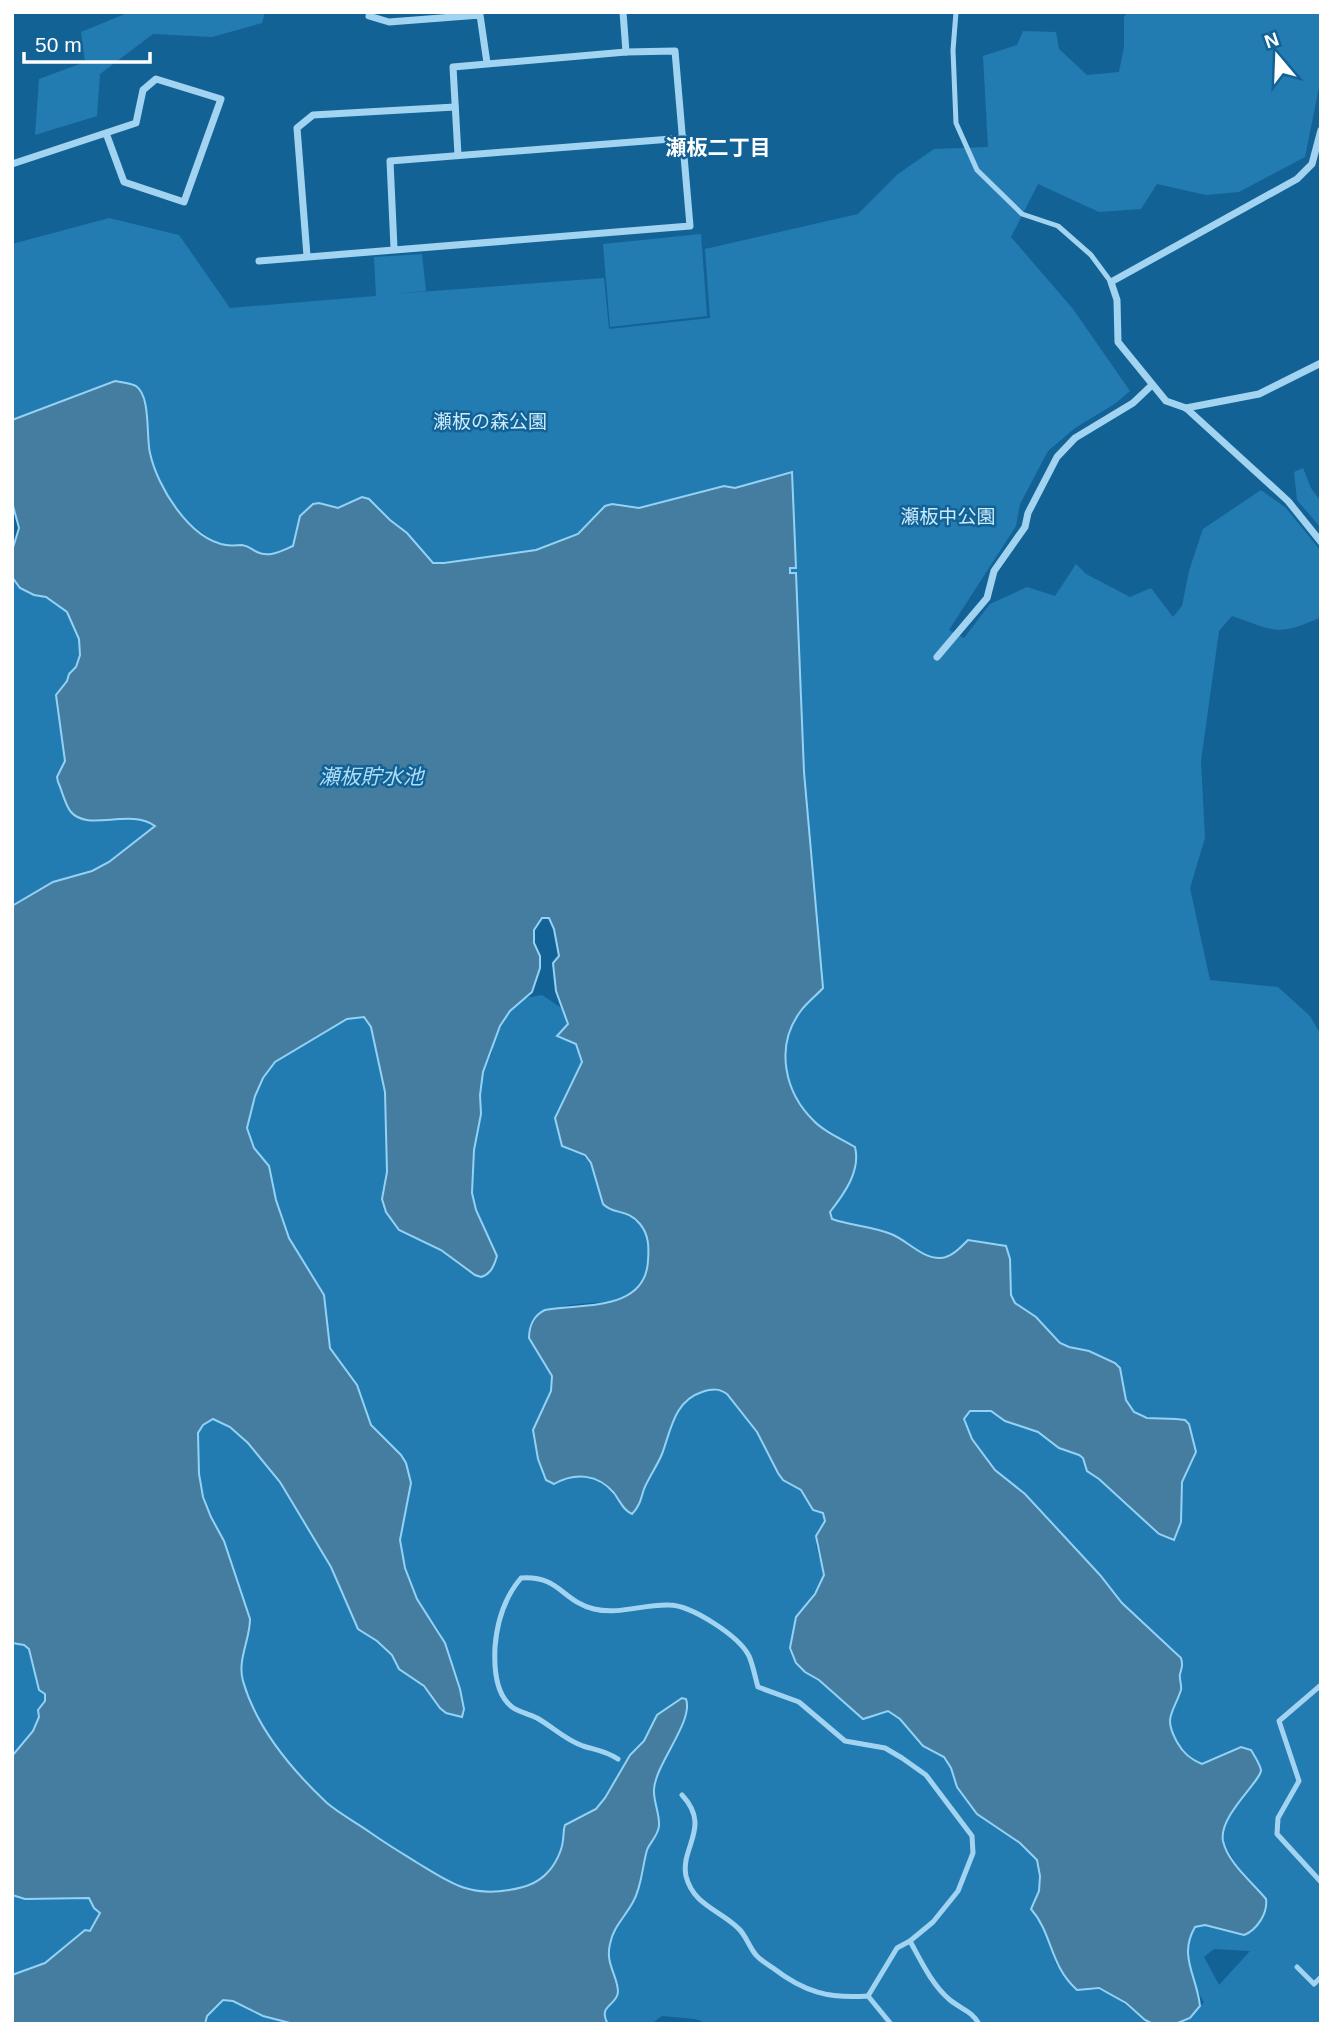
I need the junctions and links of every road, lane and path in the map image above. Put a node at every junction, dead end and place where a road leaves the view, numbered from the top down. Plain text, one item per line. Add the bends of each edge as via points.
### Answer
1 (370, 12) edge
2 (623, 12) edge
3 (956, 12) edge
4 (626, 52) junction
5 (486, 63) junction
6 (455, 107) junction
7 (1321, 130) edge
8 (106, 133) junction
9 (684, 138) junction
10 (458, 155) junction
11 (12, 164) edge
12 (394, 248) junction
13 (307, 256) junction
14 (258, 261) dead end
15 (1111, 282) junction
16 (1321, 363) edge
17 (1152, 385) junction
18 (1186, 408) junction
19 (1321, 542) edge
20 (937, 657) dead end
21 (1321, 1685) edge
22 (618, 1759) dead end
23 (682, 1795) dead end
24 (1321, 1882) edge
25 (910, 1941) junction
26 (1297, 1967) dead end
27 (1321, 1976) edge
28 (868, 1996) junction
29 (891, 2024) edge
30 (979, 2024) edge

1 - 5 street via 369,16 389,22 480,15
2 - 4 street
3 - 15 lane via 956,123 977,170 1022,214 1058,226
4 - 5 street
4 - 9 street via 675,51
5 - 6 street via 453,67
6 - 10 street
6 - 13 street via 313,115 297,128
7 - 15 street via 1312,164 1297,179
8 - 8 street via 136,123 144,90 156,79 220,99 184,202 124,182
8 - 11 street
9 - 10 street
9 - 12 street via 690,226
10 - 12 street via 390,160
12 - 13 street
13 - 14 street
15 - 17 street via 1117,300 1118,342
16 - 18 street via 1259,394
17 - 18 street via 1166,401
17 - 20 street via 1133,403 1074,438 1057,457 1025,527 994,571 988,598
18 - 19 street via 1288,501
21 - 24 lane via 1279,1721 1299,1781 1278,1818 1277,1834
22 - 25 lane via 566,1739 511,1706 497,1684 496,1627 513,1587 522,1578 548,1580 570,1599 594,1609 625,1611 672,1604 713,1622 737,1639 749,1657 758,1687 799,1702 845,1741 885,1748 926,1775 972,1836 973,1853 958,1891
23 - 28 lane via 695,1821 685,1859 694,1895 739,1928 756,1955 801,1987 825,1995
25 - 28 lane via 897,1948
25 - 30 lane via 935,1984
26 - 27 lane via 1314,1984
28 - 29 lane

